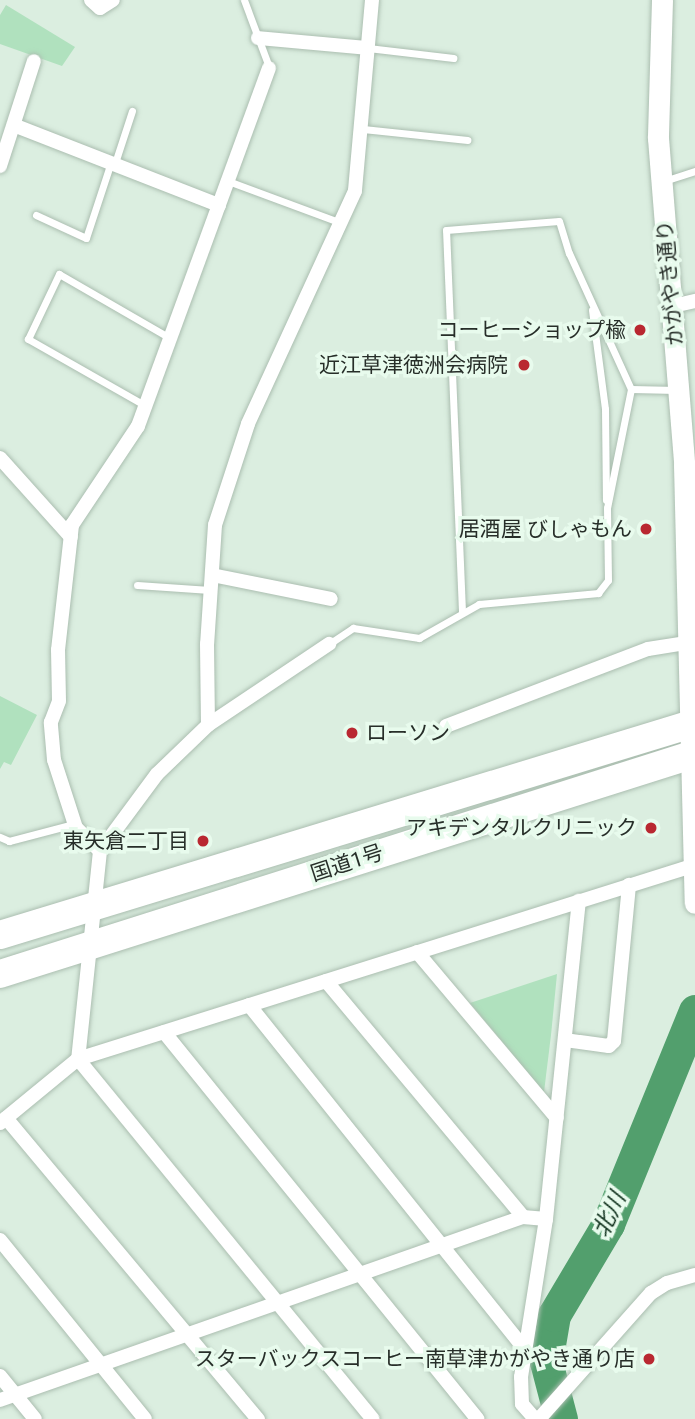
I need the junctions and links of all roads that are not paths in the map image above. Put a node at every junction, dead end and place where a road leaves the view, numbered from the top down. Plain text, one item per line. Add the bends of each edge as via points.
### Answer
1 (91, 0) edge
2 (113, 0) edge
3 (244, 0) edge
4 (372, 0) edge
5 (662, 0) edge
6 (258, 38) junction
7 (368, 48) junction
8 (453, 58) dead end
9 (34, 61) dead end
10 (269, 68) joint
11 (132, 111) dead end
12 (16, 126) junction
13 (363, 129) junction
14 (467, 140) dead end
15 (0, 166) edge
16 (112, 166) junction
17 (695, 171) edge
18 (228, 181) junction
19 (660, 182) junction
20 (219, 205) junction
21 (36, 215) dead end
22 (339, 222) junction
23 (695, 301) edge
24 (591, 304) junction
25 (673, 306) junction
26 (168, 337) junction
27 (631, 389) junction
28 (678, 390) junction
29 (147, 407) junction
30 (0, 458) edge
31 (607, 508) junction
32 (71, 537) junction
33 (690, 565) edge
34 (212, 575) junction
35 (137, 585) dead end
36 (210, 590) junction
37 (331, 599) dead end
38 (462, 611) junction
39 (687, 643) junction
40 (329, 644) joint
41 (692, 724) edge
42 (208, 725) junction
43 (446, 726) dead end
44 (692, 755) edge
45 (74, 824) junction
46 (0, 837) edge
47 (100, 851) junction
48 (694, 865) edge
49 (629, 886) junction
50 (579, 901) junction
51 (695, 903) edge
52 (95, 906) junction
53 (0, 936) edge
54 (90, 948) junction
55 (417, 952) junction
56 (0, 974) edge
57 (326, 981) junction
58 (249, 1005) junction
59 (164, 1032) junction
60 (565, 1040) junction
61 (78, 1059) junction
62 (557, 1118) junction
63 (3, 1120) edge
64 (523, 1217) junction
65 (546, 1219) junction
66 (0, 1240) edge
67 (441, 1246) junction
68 (361, 1274) junction
69 (695, 1275) edge
70 (277, 1303) junction
71 (188, 1334) junction
72 (525, 1350) junction
73 (101, 1364) junction
74 (0, 1376) edge
75 (15, 1395) junction
76 (0, 1400) edge
77 (540, 1417) edge
78 (35, 1419) edge
79 (145, 1419) edge
80 (258, 1419) edge
81 (373, 1419) edge
82 (477, 1419) edge

1 - 2 street via 100,8
3 - 6 lane
4 - 7 street
5 - 19 street, かがやき通り
6 - 7 street
6 - 10 lane
7 - 8 lane
7 - 13 street
9 - 12 street
10 - 18 street
11 - 16 lane
12 - 15 street
12 - 16 street
13 - 14 lane
13 - 22 street via 355,191
16 - 20 street
16 - 21 lane via 86,238
17 - 19 lane
18 - 20 street
18 - 22 lane
19 - 25 street, かがやき通り
20 - 26 street
22 - 34 street via 248,425 215,525
23 - 25 street
24 - 27 lane
24 - 31 lane via 605,409
24 - 38 lane via 559,221 446,230
25 - 28 street, かがやき通り
26 - 29 street
26 - 29 lane via 59,274 28,339
27 - 28 lane
27 - 31 lane
28 - 33 street, かがやき通り
29 - 32 street via 125,450 83,503
30 - 32 street
31 - 38 lane via 608,580 598,593 479,604
32 - 45 street via 58,650 59,701 51,722 54,760
33 - 39 street, かがやき通り
34 - 36 street
34 - 37 street
35 - 36 lane
36 - 42 street
38 - 40 lane via 419,638 354,628
39 - 41 street, かがやき通り
39 - 43 street via 648,649
40 - 42 street
41 - 44 street, かがやき通り
41 - 52 highway, 国道1号
42 - 47 street via 157,774
44 - 48 street, かがやき通り
44 - 54 highway, 国道1号
45 - 46 lane via 9,841
45 - 47 street
47 - 52 street
48 - 49 street
48 - 51 street, かがやき通り
49 - 50 street
49 - 60 street via 614,1041 609,1046
50 - 55 street
50 - 60 street
52 - 53 highway, 国道1号
52 - 54 street
54 - 56 highway, 国道1号
54 - 61 street
55 - 57 street
55 - 62 street
57 - 58 street
57 - 64 street
58 - 59 street
58 - 67 street
59 - 61 street
59 - 68 street
60 - 62 street
61 - 63 street
61 - 70 street
62 - 65 street
63 - 71 street
64 - 65 street
64 - 67 street
65 - 72 street
66 - 73 street
67 - 68 street
67 - 72 street
68 - 70 street
68 - 82 street
69 - 77 street via 651,1293
70 - 71 street
70 - 81 street
71 - 73 street
71 - 80 street
72 - 77 street via 522,1404
73 - 75 street
73 - 79 street
74 - 75 street
75 - 76 street
75 - 78 street

